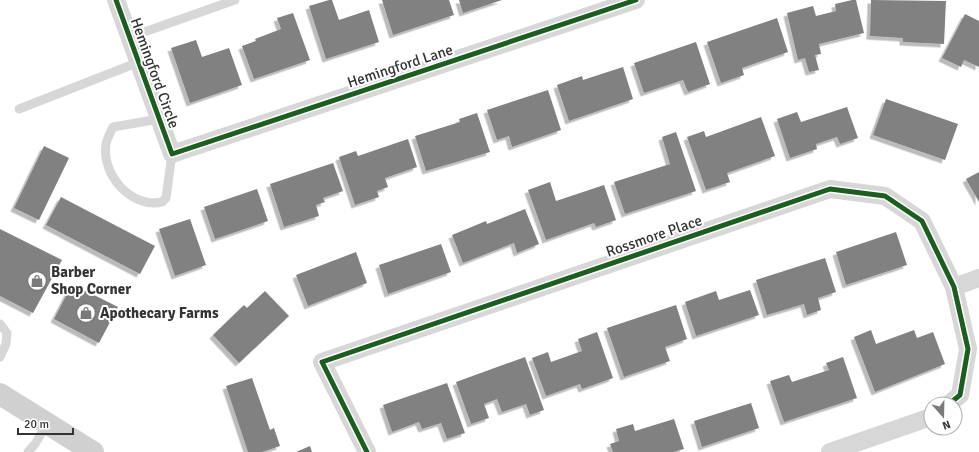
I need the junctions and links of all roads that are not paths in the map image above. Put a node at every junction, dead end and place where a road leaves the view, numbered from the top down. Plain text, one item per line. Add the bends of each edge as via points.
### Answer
1 (116, 0) edge
2 (235, 0) edge
3 (636, 0) edge
4 (130, 37) junction
5 (139, 62) junction
6 (19, 109) dead end
7 (159, 119) junction
8 (172, 154) junction
9 (979, 278) edge
10 (954, 287) junction
11 (0, 324) edge
12 (0, 357) edge
13 (959, 396) edge
14 (5, 400) edge
15 (923, 420) edge
16 (47, 424) junction
17 (28, 452) edge
18 (93, 452) edge
19 (367, 452) edge
20 (830, 452) edge

1 - 4 street, Hemingford Circle
2 - 4 lane
3 - 8 street, Hemingford Lane
4 - 5 street, Hemingford Circle
5 - 6 lane
5 - 7 street, Hemingford Circle
7 - 8 street, Hemingford Circle
7 - 8 lane via 113,127 106,144 107,163 119,185 137,200 152,204 162,202 166,198
9 - 10 street
10 - 13 street, Rossmore Place via 968,348
10 - 19 street, Rossmore Place via 922,221 885,196 830,189 322,362
11 - 12 lane via 7,333 6,344
14 - 16 main road
15 - 20 street
16 - 17 lane
16 - 18 main road

